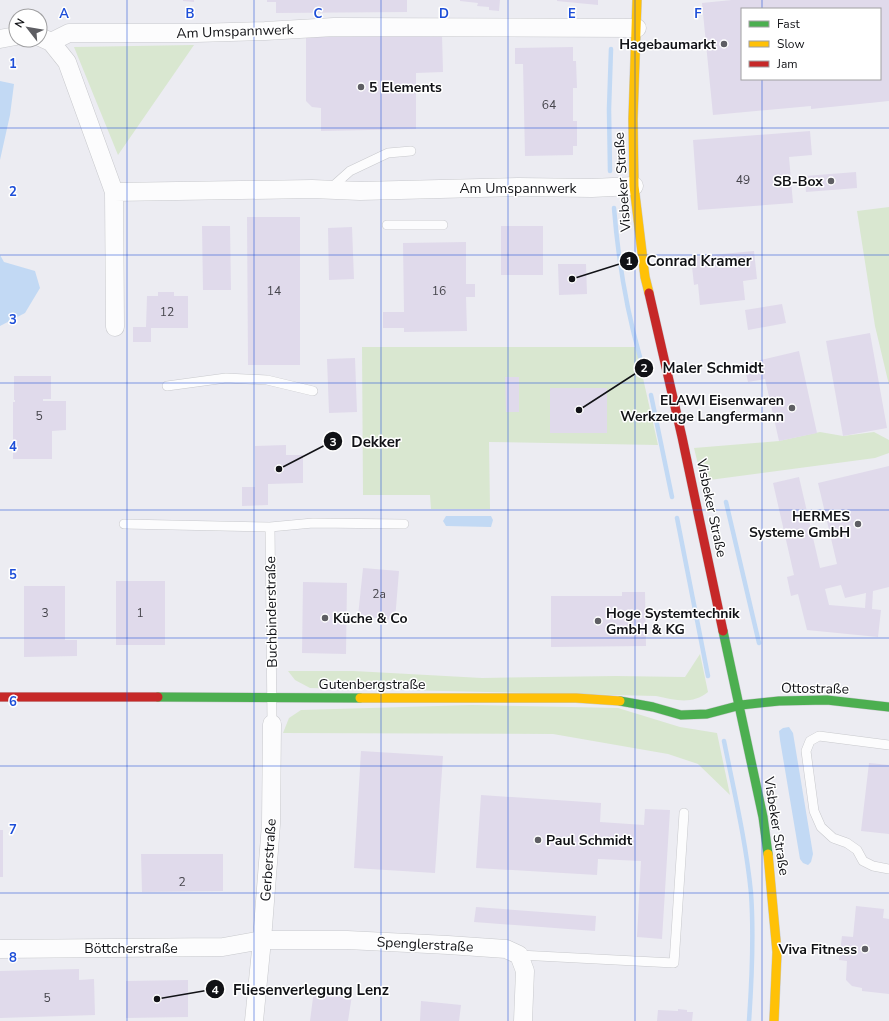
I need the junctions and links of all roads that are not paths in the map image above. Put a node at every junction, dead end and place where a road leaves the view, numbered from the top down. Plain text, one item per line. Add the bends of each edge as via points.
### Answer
1 (637, 0) edge
2 (637, 28) junction
3 (48, 39) edge
4 (48, 42) edge
5 (411, 151) dead end
6 (634, 186) junction
7 (329, 190) junction
8 (114, 192) junction
9 (443, 225) dead end
10 (387, 226) dead end
11 (115, 327) dead end
12 (168, 386) dead end
13 (313, 392) dead end
14 (124, 524) dead end
15 (404, 524) dead end
16 (270, 527) junction
17 (0, 697) edge
18 (272, 698) junction
19 (740, 705) junction
20 (889, 707) edge
21 (272, 724) joint
22 (889, 745) edge
23 (684, 813) dead end
24 (889, 868) edge
25 (262, 940) junction
26 (0, 949) edge
27 (519, 955) junction
28 (254, 1021) edge
29 (523, 1021) edge
30 (774, 1021) edge

1 - 2 main road, Visbeker Straße
2 - 3 street, Am Umspannwerk via 334,27 196,33 69,33
2 - 6 main road, Visbeker Straße via 633,120
4 - 8 street, Am Umspannwerk via 67,62
5 - 7 lane via 388,153 350,171
6 - 7 street, Am Umspannwerk
6 - 19 main road, Visbeker Straße via 645,277
7 - 8 street, Am Umspannwerk
8 - 11 street, Am Umspannwerk
9 - 10 lane
12 - 13 lane via 226,378 267,380
14 - 16 lane
15 - 16 lane via 313,523
16 - 18 lane, Buchbinderstraße
17 - 18 main road, Gutenbergstraße
18 - 19 main road, Gutenbergstraße via 576,698 619,701 682,715 707,714
18 - 21 lane, Gerberstraße
19 - 20 main road, Ottostraße via 827,700
19 - 30 main road, Visbeker Straße via 763,817 769,862 778,952
21 - 25 street, Gerberstraße via 271,824
22 - 24 lane via 819,736 810,741 806,751 814,811 821,827 833,838 857,850 863,861 873,866
23 - 27 lane via 674,963
25 - 26 street, Böttcherstraße via 223,947
25 - 27 street, Spenglerstraße via 347,940 448,945 506,949
25 - 28 street, Gerberstraße
27 - 29 street via 525,971

